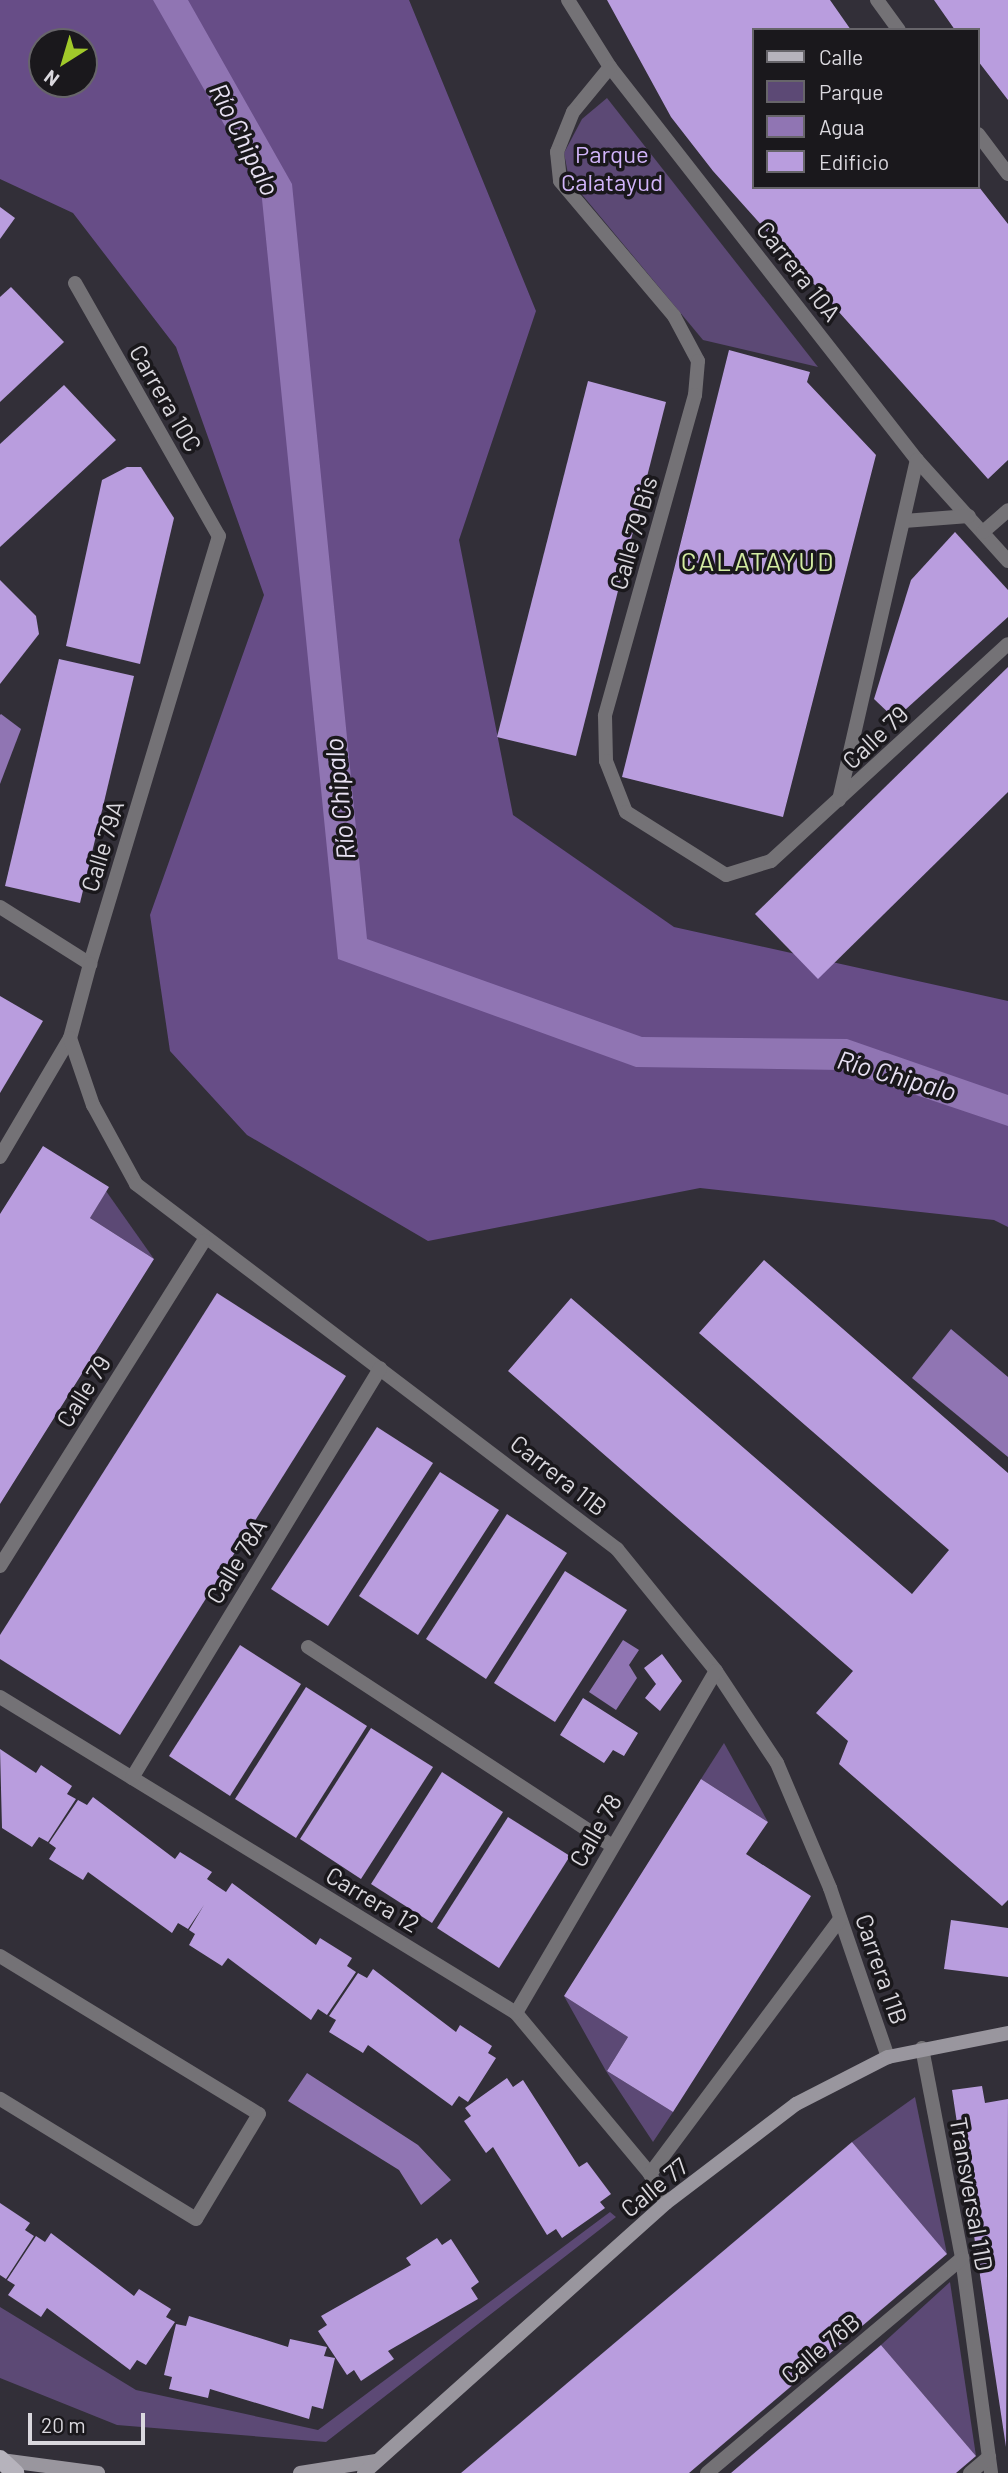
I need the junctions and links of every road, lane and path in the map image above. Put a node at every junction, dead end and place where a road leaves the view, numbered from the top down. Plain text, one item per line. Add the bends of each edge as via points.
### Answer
1 (568, 0) edge
2 (877, 0) edge
3 (898, 28) edge
4 (610, 67) junction
5 (980, 137) edge
6 (1008, 174) edge
7 (75, 283) dead end
8 (917, 460) junction
9 (1008, 510) edge
10 (968, 516) junction
11 (904, 520) junction
12 (983, 532) junction
13 (219, 536) joint
14 (1008, 561) edge
15 (1008, 644) edge
16 (839, 802) junction
17 (771, 861) joint
18 (0, 907) edge
19 (90, 964) junction
20 (70, 1038) junction
21 (0, 1157) edge
22 (204, 1241) junction
23 (380, 1368) junction
24 (0, 1566) edge
25 (308, 1647) dead end
26 (716, 1671) junction
27 (0, 1697) edge
28 (132, 1778) junction
29 (611, 1845) junction
30 (840, 1919) junction
31 (0, 1956) edge
32 (516, 2013) junction
33 (1008, 2033) edge
34 (922, 2048) junction
35 (888, 2057) junction
36 (0, 2099) edge
37 (650, 2174) junction
38 (666, 2203) junction
39 (962, 2258) junction
40 (989, 2457) junction
41 (1, 2459) edge
42 (377, 2461) junction
43 (15, 2473) edge
44 (98, 2473) edge
45 (300, 2473) edge
46 (364, 2473) edge
47 (707, 2473) edge
48 (970, 2473) edge
49 (991, 2473) edge

1 - 4 street, Carrera 10A
2 - 3 street
4 - 8 street, Carrera 10A
4 - 17 street, Calle 79 Bis via 573,111 557,152 560,181 674,316 698,360 695,395 605,716 606,761 626,812 726,875
5 - 6 street
7 - 13 street, Carrera 10C
8 - 10 street, Carrera 10A
8 - 11 street
9 - 12 street
10 - 11 street
10 - 12 street, Carrera 10A
11 - 16 street
12 - 14 street, Carrera 10A
13 - 19 street, Calle 79A
15 - 16 street, Calle 79
16 - 17 street, Calle 79
18 - 19 street
19 - 20 street, Calle 79A
20 - 21 street, Calle 79A
20 - 22 street, Carrera 11B via 93,1105 136,1184
22 - 23 street, Carrera 11B
22 - 24 street, Calle 79
23 - 26 street, Carrera 11B via 617,1549
23 - 28 street, Calle 78A
25 - 29 street
26 - 29 street, Calle 78
26 - 30 street, Carrera 11B via 777,1763
27 - 28 street, Carrera 12
28 - 32 street, Carrera 12
29 - 32 street, Calle 78
30 - 35 street, Carrera 11B
30 - 37 street
31 - 36 street via 259,2114 196,2219
32 - 37 street, Carrera 12
33 - 34 street, Calle 77
34 - 35 street, Calle 77
34 - 39 street, Transversal 11D
35 - 38 street, Calle 77 via 796,2104
37 - 38 street, Carrera 12
38 - 42 street, Calle 77
39 - 40 street, Transversal 11D
39 - 47 street, Calle 76B
40 - 48 street
40 - 49 street, Transversal 11D
41 - 43 main road
41 - 44 street
42 - 45 street
42 - 46 street, Calle 77

